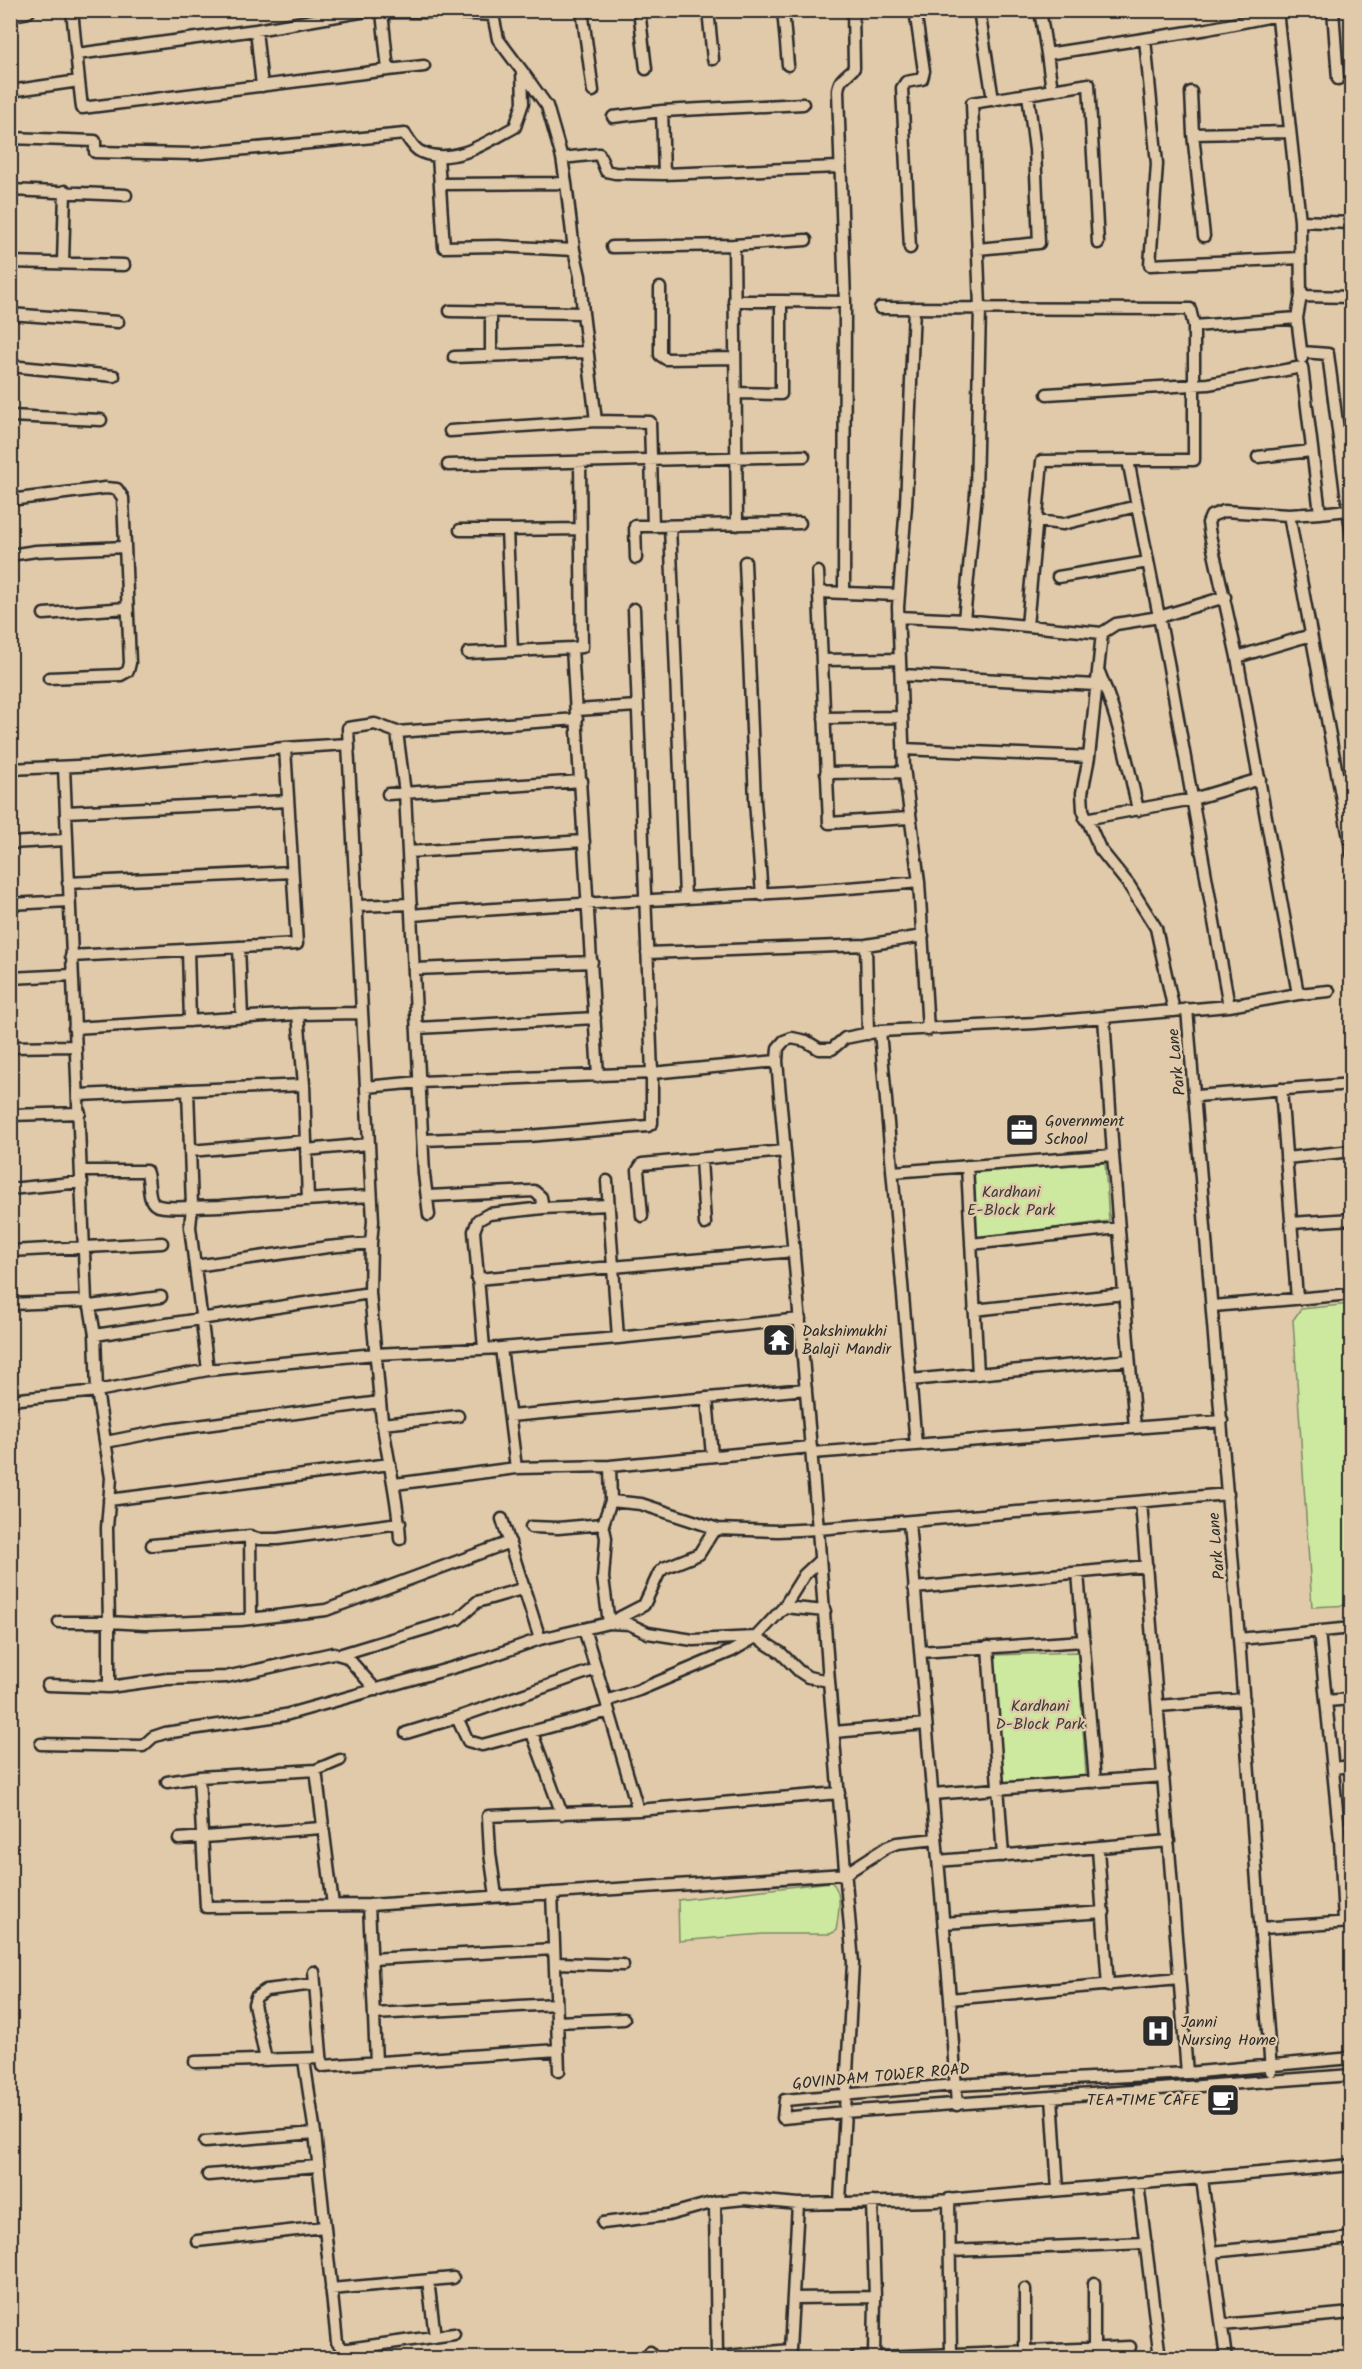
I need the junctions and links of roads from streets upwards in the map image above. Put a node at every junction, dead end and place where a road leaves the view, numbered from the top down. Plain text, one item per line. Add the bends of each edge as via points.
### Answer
1 (72, 10) edge
2 (582, 10) edge
3 (639, 10) edge
4 (708, 10) edge
5 (783, 10) edge
6 (853, 10) edge
7 (915, 10) edge
8 (979, 10) edge
9 (1040, 10) edge
10 (1333, 10) edge
11 (375, 11) edge
12 (495, 13) edge
13 (1277, 13) edge
14 (256, 30) junction
15 (1145, 39) junction
16 (76, 54) junction
17 (1047, 54) junction
18 (713, 59) dead end
19 (788, 65) dead end
20 (424, 66) dead end
21 (646, 69) dead end
22 (388, 70) junction
23 (522, 71) junction
24 (1338, 79) dead end
25 (80, 81) junction
26 (262, 86) junction
27 (1052, 90) junction
28 (10, 91) edge
29 (593, 91) dead end
30 (1191, 92) dead end
31 (1028, 94) junction
32 (993, 100) junction
33 (803, 104) dead end
34 (662, 111) junction
35 (613, 117) dead end
36 (1290, 132) junction
37 (1193, 134) junction
38 (10, 138) edge
39 (438, 156) junction
40 (562, 158) junction
41 (839, 167) junction
42 (664, 174) junction
43 (566, 183) junction
44 (441, 184) junction
45 (10, 190) edge
46 (65, 191) junction
47 (126, 195) dead end
48 (1300, 221) junction
49 (1352, 223) edge
50 (1204, 236) dead end
51 (806, 240) dead end
52 (1098, 243) dead end
53 (734, 245) junction
54 (612, 247) dead end
55 (910, 248) dead end
56 (978, 249) junction
57 (574, 250) junction
58 (1300, 258) junction
59 (10, 262) edge
60 (63, 263) junction
61 (124, 265) dead end
62 (660, 288) dead end
63 (1301, 296) junction
64 (1352, 297) edge
65 (734, 301) junction
66 (781, 301) junction
67 (845, 302) junction
68 (980, 307) junction
69 (880, 308) dead end
70 (914, 308) junction
71 (450, 310) dead end
72 (491, 312) junction
73 (582, 313) junction
74 (10, 315) edge
75 (1297, 318) junction
76 (118, 322) dead end
77 (1194, 326) junction
78 (1302, 351) junction
79 (587, 352) junction
80 (454, 357) dead end
81 (491, 357) junction
82 (735, 358) junction
83 (10, 366) edge
84 (1302, 367) junction
85 (114, 376) dead end
86 (1193, 385) junction
87 (736, 393) junction
88 (1047, 394) dead end
89 (10, 416) edge
90 (101, 420) dead end
91 (596, 421) junction
92 (450, 431) dead end
93 (1311, 451) junction
94 (804, 456) dead end
95 (1257, 457) dead end
96 (736, 458) junction
97 (1128, 460) junction
98 (651, 461) junction
99 (580, 463) junction
100 (447, 465) dead end
101 (10, 500) edge
102 (1137, 506) junction
103 (1348, 510) junction
104 (1320, 513) junction
105 (1289, 515) junction
106 (1037, 521) junction
107 (800, 523) dead end
108 (737, 525) junction
109 (653, 526) junction
110 (670, 526) junction
111 (580, 529) junction
112 (460, 530) dead end
113 (507, 530) junction
114 (1352, 538) edge
115 (125, 547) junction
116 (10, 555) edge
117 (636, 558) dead end
118 (745, 562) dead end
119 (1148, 562) junction
120 (818, 572) dead end
121 (1058, 577) dead end
122 (819, 592) junction
123 (844, 592) junction
124 (899, 596) junction
125 (1225, 597) junction
126 (127, 608) junction
127 (634, 609) dead end
128 (44, 614) dead end
129 (898, 617) junction
130 (1159, 617) junction
131 (964, 620) junction
132 (1027, 626) junction
133 (1102, 633) junction
134 (1311, 635) junction
135 (573, 648) junction
136 (512, 651) junction
137 (468, 653) dead end
138 (1237, 657) junction
139 (900, 659) junction
140 (822, 660) junction
141 (1098, 669) junction
142 (901, 675) junction
143 (49, 678) dead end
144 (1096, 685) junction
145 (637, 706) junction
146 (577, 715) junction
147 (902, 717) junction
148 (824, 718) junction
149 (397, 732) junction
150 (285, 748) junction
151 (903, 750) junction
152 (349, 753) junction
153 (1089, 757) junction
154 (64, 767) junction
155 (10, 768) edge
156 (904, 772) junction
157 (826, 773) junction
158 (1260, 779) junction
159 (582, 781) junction
160 (405, 793) junction
161 (388, 794) dead end
162 (1193, 799) junction
163 (288, 801) junction
164 (1138, 810) junction
165 (66, 813) junction
166 (909, 818) junction
167 (1085, 819) junction
168 (66, 840) junction
169 (584, 841) junction
170 (10, 843) edge
171 (408, 852) junction
172 (1352, 854) edge
173 (291, 872) junction
174 (919, 882) junction
175 (68, 883) junction
176 (762, 896) junction
177 (685, 897) junction
178 (69, 901) junction
179 (644, 901) junction
180 (10, 904) edge
181 (588, 904) junction
182 (357, 906) junction
183 (412, 910) junction
184 (923, 936) junction
185 (866, 945) junction
186 (239, 947) junction
187 (189, 950) junction
188 (647, 953) junction
189 (71, 956) junction
190 (592, 962) junction
191 (415, 969) junction
192 (72, 975) junction
193 (10, 978) edge
194 (1329, 991) dead end
195 (1298, 994) junction
196 (1229, 1006) junction
197 (1187, 1009) junction
198 (1174, 1011) junction
199 (361, 1013) junction
200 (298, 1014) junction
201 (242, 1017) junction
202 (1104, 1017) junction
203 (595, 1018) junction
204 (190, 1020) junction
205 (74, 1028) junction
206 (418, 1028) junction
207 (928, 1030) junction
208 (880, 1032) junction
209 (868, 1034) junction
210 (75, 1046) junction
211 (10, 1047) edge
212 (777, 1060) junction
213 (652, 1073) junction
214 (598, 1076) junction
215 (420, 1082) junction
216 (1352, 1084) edge
217 (304, 1085) junction
218 (366, 1088) junction
219 (1281, 1089) junction
220 (188, 1090) junction
221 (79, 1095) junction
222 (1196, 1096) junction
223 (80, 1113) junction
224 (10, 1115) edge
225 (423, 1140) junction
226 (369, 1144) junction
227 (306, 1145) junction
228 (190, 1151) junction
229 (784, 1151) junction
230 (1352, 1151) edge
231 (1113, 1155) junction
232 (1286, 1158) junction
233 (701, 1159) junction
234 (967, 1166) junction
235 (893, 1172) junction
236 (82, 1176) junction
237 (607, 1181) dead end
238 (10, 1189) edge
239 (371, 1196) junction
240 (428, 1196) junction
241 (308, 1200) junction
242 (608, 1205) junction
243 (192, 1207) junction
244 (543, 1208) junction
245 (429, 1215) dead end
246 (642, 1216) dead end
247 (1352, 1219) edge
248 (1291, 1223) junction
249 (705, 1224) dead end
250 (1119, 1228) junction
251 (162, 1243) dead end
252 (371, 1243) junction
253 (971, 1244) junction
254 (85, 1248) junction
255 (10, 1251) edge
256 (794, 1251) junction
257 (195, 1266) junction
258 (613, 1266) junction
259 (477, 1279) junction
260 (370, 1293) junction
261 (1124, 1294) junction
262 (1352, 1294) edge
263 (161, 1297) dead end
264 (1297, 1299) junction
265 (10, 1304) edge
266 (88, 1304) junction
267 (1213, 1306) junction
268 (974, 1310) junction
269 (200, 1318) junction
270 (800, 1319) junction
271 (95, 1335) junction
272 (618, 1338) junction
273 (484, 1348) junction
274 (501, 1348) junction
275 (375, 1354) junction
276 (1129, 1360) junction
277 (208, 1370) junction
278 (978, 1374) junction
279 (910, 1380) junction
280 (806, 1389) junction
281 (97, 1391) junction
282 (707, 1398) junction
283 (10, 1400) edge
284 (380, 1402) junction
285 (459, 1416) dead end
286 (510, 1416) junction
287 (1222, 1421) junction
288 (382, 1425) junction
289 (1135, 1428) junction
290 (106, 1442) junction
291 (916, 1445) junction
292 (811, 1450) junction
293 (712, 1456) junction
294 (390, 1464) junction
295 (610, 1466) junction
296 (516, 1468) junction
297 (395, 1484) junction
298 (1228, 1494) junction
299 (109, 1500) junction
300 (611, 1501) junction
301 (1141, 1502) junction
302 (502, 1519) dead end
303 (909, 1522) junction
304 (400, 1523) junction
305 (603, 1524) junction
306 (531, 1527) dead end
307 (818, 1528) junction
308 (718, 1529) junction
309 (250, 1536) junction
310 (400, 1539) dead end
311 (510, 1542) junction
312 (152, 1545) dead end
313 (820, 1560) junction
314 (1147, 1566) junction
315 (1078, 1573) junction
316 (525, 1588) junction
317 (914, 1588) junction
318 (784, 1607) junction
319 (825, 1611) junction
320 (251, 1619) junction
321 (59, 1622) dead end
322 (109, 1622) junction
323 (609, 1623) junction
324 (1352, 1628) edge
325 (584, 1629) junction
326 (1319, 1631) junction
327 (756, 1637) junction
328 (540, 1639) junction
329 (1239, 1639) junction
330 (1083, 1641) junction
331 (988, 1647) junction
332 (920, 1652) junction
333 (342, 1654) junction
334 (596, 1669) junction
335 (828, 1682) junction
336 (48, 1685) dead end
337 (109, 1687) junction
338 (376, 1690) junction
339 (1244, 1698) junction
340 (1352, 1699) edge
341 (1326, 1701) junction
342 (608, 1706) junction
343 (1159, 1706) junction
344 (459, 1716) junction
345 (926, 1724) junction
346 (834, 1732) junction
347 (406, 1733) dead end
348 (532, 1733) junction
349 (41, 1744) dead end
350 (340, 1760) dead end
351 (1352, 1766) edge
352 (1333, 1768) junction
353 (316, 1770) junction
354 (1164, 1776) junction
355 (199, 1777) junction
356 (167, 1782) dead end
357 (1095, 1782) junction
358 (998, 1790) junction
359 (839, 1793) junction
360 (933, 1794) junction
361 (638, 1809) junction
362 (562, 1814) junction
363 (321, 1828) junction
364 (202, 1837) junction
365 (179, 1839) dead end
366 (936, 1839) junction
367 (1352, 1839) edge
368 (1340, 1840) junction
369 (1169, 1841) junction
370 (1098, 1849) junction
371 (1003, 1856) junction
372 (938, 1861) junction
373 (845, 1874) junction
374 (552, 1893) junction
375 (496, 1896) junction
376 (333, 1905) junction
377 (369, 1905) junction
378 (1104, 1912) junction
379 (1348, 1922) edge
380 (944, 1923) junction
381 (1261, 1928) junction
382 (554, 1949) junction
383 (371, 1959) junction
384 (555, 1963) junction
385 (623, 1965) dead end
386 (314, 1972) dead end
387 (1179, 1978) junction
388 (315, 1984) junction
389 (1108, 1986) junction
390 (950, 1999) junction
391 (556, 2004) junction
392 (374, 2014) junction
393 (624, 2019) dead end
394 (557, 2022) junction
395 (558, 2050) junction
396 (321, 2058) junction
397 (1352, 2058) edge
398 (266, 2060) junction
399 (304, 2060) junction
400 (195, 2062) dead end
401 (376, 2062) junction
402 (1271, 2065) junction
403 (559, 2071) dead end
404 (1186, 2073) junction
405 (1352, 2075) edge
406 (1272, 2081) junction
407 (955, 2085) junction
408 (845, 2094) junction
409 (1052, 2097) junction
410 (957, 2105) junction
411 (844, 2112) junction
412 (315, 2133) junction
413 (205, 2142) dead end
414 (1352, 2165) edge
415 (318, 2166) junction
416 (208, 2175) dead end
417 (1202, 2179) junction
418 (1138, 2184) junction
419 (1058, 2190) junction
420 (950, 2199) junction
421 (715, 2202) junction
422 (840, 2202) junction
423 (872, 2202) junction
424 (798, 2204) junction
425 (603, 2223) dead end
426 (324, 2228) junction
427 (1352, 2238) edge
428 (197, 2241) dead end
429 (1146, 2243) junction
430 (951, 2251) junction
431 (1212, 2252) junction
432 (453, 2278) dead end
433 (428, 2280) junction
434 (1095, 2283) dead end
435 (331, 2289) junction
436 (1025, 2289) dead end
437 (875, 2297) junction
438 (794, 2298) junction
439 (1352, 2313) edge
440 (1222, 2325) junction
441 (454, 2334) dead end
442 (435, 2337) junction
443 (1130, 2347) dead end
444 (1094, 2348) junction
445 (1026, 2351) junction
446 (791, 2354) edge
447 (874, 2356) junction
448 (958, 2356) edge
449 (717, 2358) edge
450 (854, 2358) edge
451 (1160, 2358) edge
452 (1226, 2358) edge

1 - 16 street
2 - 29 street
3 - 21 street
4 - 18 street
5 - 19 street
6 - 41 street via 854,68 838,84
7 - 55 street via 924,71 922,78 906,82 902,88
8 - 32 street
9 - 17 street
10 - 24 street
11 - 12 street
11 - 14 street
11 - 22 street
12 - 23 street via 498,39
13 - 15 street
13 - 36 street
14 - 16 street
14 - 26 street
15 - 17 street
15 - 58 street via 1157,164 1150,265
16 - 25 street
17 - 27 street
20 - 22 street
22 - 26 street
23 - 39 street via 524,103 515,127 468,152
23 - 40 street via 547,106
25 - 26 street via 82,108
25 - 28 street
27 - 31 street
27 - 52 street via 1089,84
30 - 37 street
31 - 32 street
31 - 56 street via 1039,243
32 - 56 street via 972,104
33 - 34 street
34 - 35 street
34 - 42 street
36 - 37 street
36 - 48 street
37 - 50 street
38 - 39 street via 95,141 95,152 194,154 405,134 418,151
39 - 44 street
40 - 42 street via 599,154 606,171
40 - 43 street
41 - 42 street
41 - 67 street
43 - 44 street
43 - 57 street
44 - 57 street via 444,247
45 - 46 street
46 - 47 street
46 - 60 street
48 - 49 street
48 - 58 street
51 - 53 street
53 - 54 street
53 - 65 street
56 - 68 street
57 - 73 street
58 - 63 street
59 - 60 street
60 - 61 street
62 - 82 street via 660,355
63 - 64 street
63 - 75 street
65 - 66 street
65 - 82 street
66 - 67 street
66 - 87 street via 781,394
67 - 123 street
68 - 70 street
68 - 77 street via 1190,309
68 - 131 street via 976,494
69 - 70 street
70 - 124 street
71 - 72 street
72 - 73 street
72 - 81 street
73 - 79 street
74 - 76 street
75 - 77 street
75 - 78 street
77 - 86 street
78 - 84 street
78 - 103 street via 1328,354
79 - 81 street
79 - 91 street
80 - 81 street
82 - 87 street
83 - 85 street
84 - 86 street
84 - 93 street
86 - 88 street
86 - 97 street via 1194,460
87 - 96 street
89 - 90 street
91 - 92 street
91 - 98 street via 650,422
93 - 95 street
93 - 104 street
94 - 96 street
96 - 98 street
96 - 108 street
97 - 102 street
97 - 106 street via 1042,461
98 - 99 street
98 - 109 street
99 - 100 street
99 - 111 street
101 - 115 street via 117,489 123,498
102 - 106 street via 1063,524
102 - 119 street
103 - 104 street
103 - 114 street
104 - 105 street
105 - 125 street via 1224,511 1211,516 1210,535
105 - 134 street
106 - 132 street
107 - 108 street
108 - 110 street
109 - 110 street
109 - 117 street via 635,526
110 - 177 street
111 - 113 street
111 - 135 street via 582,647
112 - 113 street
113 - 136 street
115 - 116 street
115 - 126 street
118 - 176 street
119 - 121 street
119 - 130 street
120 - 122 street
122 - 123 street
122 - 140 street
123 - 124 street
124 - 129 street
125 - 130 street
125 - 138 street
126 - 128 street
126 - 143 street via 128,671 121,675
127 - 145 street
129 - 131 street
129 - 139 street
130 - 133 street via 1116,624
130 - 162 street
131 - 132 street
132 - 133 street
133 - 141 street
134 - 138 street
134 - 172 street
135 - 136 street
135 - 146 street
136 - 137 street
138 - 158 street
139 - 140 street
139 - 142 street
140 - 148 street
141 - 144 street
141 - 164 street via 1122,737
142 - 144 street
142 - 147 street
144 - 153 street
145 - 146 street
145 - 179 street
146 - 149 street
146 - 159 street
147 - 148 street
147 - 151 street
148 - 157 street
149 - 152 street via 375,724 348,728
149 - 160 street
150 - 152 street via 348,744
150 - 154 street
150 - 163 street
151 - 153 street
151 - 156 street
152 - 182 street
153 - 167 street via 1082,794
154 - 155 street
154 - 165 street
156 - 157 street
156 - 166 street
157 - 166 street via 829,823
158 - 162 street
158 - 195 street
159 - 160 street
159 - 169 street
160 - 161 street
160 - 171 street
162 - 164 street
162 - 196 street
163 - 165 street
163 - 173 street
164 - 167 street
165 - 168 street
166 - 174 street
167 - 198 street via 1100,849 1130,885 1156,928
168 - 170 street
168 - 175 street
169 - 171 street
169 - 181 street
171 - 183 street
173 - 175 street
173 - 186 street via 297,944
174 - 176 street
174 - 184 street
175 - 178 street
176 - 177 street
177 - 179 street
178 - 180 street
178 - 189 street
179 - 181 street
179 - 188 street
181 - 183 street
181 - 190 street
182 - 183 street
182 - 199 street
183 - 191 street
184 - 185 street
184 - 207 street
185 - 188 street
185 - 209 street
186 - 187 street
186 - 201 street
187 - 189 street
187 - 204 street
188 - 213 street
189 - 192 street
190 - 191 street
190 - 203 street
191 - 206 street
192 - 193 street
192 - 205 street
194 - 195 street
195 - 196 street
196 - 197 street
197 - 198 street
197 - 222 street, Park Lane
198 - 202 street
199 - 200 street
199 - 218 street
200 - 201 street
200 - 217 street
201 - 204 street
202 - 207 street
202 - 231 street
203 - 206 street
203 - 214 street
204 - 205 street
205 - 210 street
206 - 215 street
207 - 208 street
208 - 209 street
208 - 235 street
209 - 212 street via 845,1038 832,1049 819,1049 792,1038 778,1048
210 - 211 street
210 - 221 street
212 - 213 street
212 - 229 street
213 - 214 street
213 - 225 street via 652,1123 648,1126 528,1137
214 - 215 street
215 - 218 street
215 - 225 street
216 - 219 street
217 - 220 street
217 - 227 street
218 - 226 street
219 - 222 street
219 - 232 street
220 - 221 street
220 - 228 street
221 - 223 street
222 - 267 street, Park Lane
223 - 224 street
223 - 236 street
225 - 240 street
226 - 227 street
226 - 239 street
227 - 228 street
227 - 241 street
228 - 243 street
229 - 233 street
229 - 256 street
230 - 232 street
231 - 234 street
231 - 250 street
232 - 248 street
233 - 246 street via 639,1166
233 - 249 street
234 - 235 street
234 - 253 street
235 - 279 street
236 - 238 street
236 - 243 street via 146,1171 152,1203
236 - 254 street
237 - 242 street
239 - 241 street
239 - 252 street
240 - 244 street via 534,1191 541,1197
240 - 245 street
241 - 243 street
242 - 244 street
242 - 258 street
243 - 257 street via 190,1227
244 - 259 street via 489,1214 478,1220 474,1232
247 - 248 street
248 - 264 street
250 - 253 street
250 - 261 street
251 - 254 street
252 - 257 street
252 - 260 street
253 - 268 street
254 - 255 street
254 - 266 street
256 - 258 street
256 - 270 street
257 - 269 street
258 - 259 street
258 - 272 street
259 - 273 street
260 - 269 street
260 - 275 street
261 - 268 street
261 - 276 street
262 - 264 street
263 - 266 street
264 - 267 street
265 - 266 street
266 - 271 street
267 - 287 street, Park Lane
268 - 278 street
269 - 271 street
269 - 277 street
270 - 272 street
270 - 280 street
271 - 281 street
272 - 274 street
273 - 274 street
273 - 275 street
274 - 286 street
275 - 277 street
275 - 284 street
276 - 278 street
276 - 289 street
277 - 281 street
278 - 279 street
279 - 291 street
280 - 282 street
280 - 292 street
281 - 283 street
281 - 290 street
282 - 286 street
282 - 293 street
284 - 288 street
284 - 290 street via 166,1430
285 - 288 street
286 - 296 street
287 - 289 street
287 - 298 street, Park Lane
288 - 294 street
289 - 291 street
290 - 299 street via 111,1478
291 - 292 street
292 - 293 street
292 - 307 street
293 - 295 street
294 - 297 street
294 - 299 street
295 - 296 street
295 - 300 street
296 - 297 street
297 - 304 street
298 - 301 street
298 - 329 street, Park Lane
299 - 322 street
300 - 305 street
300 - 308 street via 641,1504
301 - 303 street
301 - 314 street
302 - 311 street
303 - 307 street
303 - 317 street
304 - 309 street via 278,1539
304 - 310 street
305 - 306 street
305 - 323 street via 603,1578
307 - 308 street
307 - 313 street
308 - 323 street via 699,1554 659,1573 644,1605
309 - 312 street
309 - 320 street
311 - 316 street
311 - 320 street via 326,1610
313 - 318 street via 804,1575
313 - 319 street
314 - 315 street
314 - 343 street
315 - 317 street
315 - 330 street
316 - 328 street
316 - 333 street via 477,1602 458,1619
317 - 332 street
318 - 319 street
318 - 327 street
319 - 335 street
320 - 322 street
321 - 322 street
322 - 337 street
323 - 325 street
323 - 327 street via 629,1624 648,1634 693,1640
324 - 326 street
325 - 328 street
325 - 334 street
326 - 329 street
326 - 341 street
327 - 335 street via 782,1653 798,1671
327 - 342 street
328 - 338 street
329 - 339 street, Park Lane
330 - 331 street
330 - 357 street
331 - 332 street
331 - 358 street
332 - 345 street
333 - 337 street via 324,1654 226,1677 167,1679
333 - 338 street
334 - 342 street
334 - 344 street
335 - 346 street
336 - 337 street
338 - 349 street via 285,1715 165,1733 143,1746
339 - 343 street
339 - 381 street, Park Lane
340 - 341 street
341 - 352 street
342 - 348 street
342 - 361 street
343 - 354 street
344 - 347 street
344 - 348 street via 464,1735 474,1744
345 - 346 street
345 - 360 street
346 - 359 street
348 - 362 street
350 - 353 street
351 - 352 street
352 - 368 street
353 - 355 street
353 - 363 street
354 - 357 street
354 - 369 street
355 - 356 street
355 - 364 street
357 - 358 street
358 - 360 street
358 - 371 street
359 - 361 street
359 - 373 street
360 - 366 street
361 - 362 street
362 - 375 street via 488,1816
363 - 364 street
363 - 376 street
364 - 365 street
364 - 376 street via 206,1907
366 - 372 street
366 - 373 street via 897,1843
367 - 368 street
368 - 379 street
369 - 370 street
369 - 387 street
370 - 371 street
370 - 378 street
371 - 372 street
372 - 380 street
373 - 374 street
373 - 408 street via 853,1963
374 - 375 street
374 - 382 street
375 - 377 street
376 - 377 street
377 - 383 street
378 - 380 street
378 - 389 street
379 - 381 street
380 - 390 street
381 - 402 street, Park Lane
382 - 383 street
382 - 384 street
383 - 392 street
384 - 385 street
384 - 391 street
386 - 388 street
387 - 389 street
387 - 404 street
388 - 396 street
388 - 398 street via 266,1990 256,1997 254,2004
389 - 390 street
390 - 407 street
391 - 392 street
391 - 394 street
392 - 401 street
393 - 394 street
394 - 395 street
395 - 401 street
395 - 403 street
396 - 399 street
396 - 401 street via 322,2066
397 - 402 street, GOVINDAM TOWER ROAD
398 - 399 street
398 - 400 street
399 - 412 street
402 - 404 street, GOVINDAM TOWER ROAD
402 - 406 street, Park Lane
404 - 407 street, GOVINDAM TOWER ROAD
405 - 406 street, GOVINDAM TOWER ROAD
406 - 409 street, GOVINDAM TOWER ROAD
407 - 408 street, GOVINDAM TOWER ROAD
407 - 410 street
408 - 411 street
408 - 411 street, GOVINDAM TOWER ROAD via 785,2100 783,2118
409 - 410 street, GOVINDAM TOWER ROAD
409 - 419 street
410 - 411 street, GOVINDAM TOWER ROAD
411 - 422 street
412 - 413 street
412 - 415 street
414 - 417 street
415 - 416 street
415 - 426 street
417 - 418 street
417 - 431 street
418 - 419 street
418 - 429 street
419 - 420 street
420 - 423 street
420 - 430 street
421 - 424 street via 744,2199
421 - 425 street via 668,2215
421 - 449 street
422 - 423 street
422 - 424 street
423 - 437 street
424 - 438 street
426 - 428 street
426 - 435 street
427 - 431 street
429 - 430 street
429 - 451 street
430 - 448 street
431 - 440 street
432 - 433 street
433 - 435 street
433 - 442 street
434 - 444 street
435 - 442 street via 337,2342 343,2349
436 - 445 street
437 - 438 street
437 - 447 street
438 - 446 street
439 - 440 street
440 - 452 street
441 - 442 street
443 - 444 street
444 - 445 street
445 - 448 street
446 - 449 street
447 - 448 street
447 - 450 street

